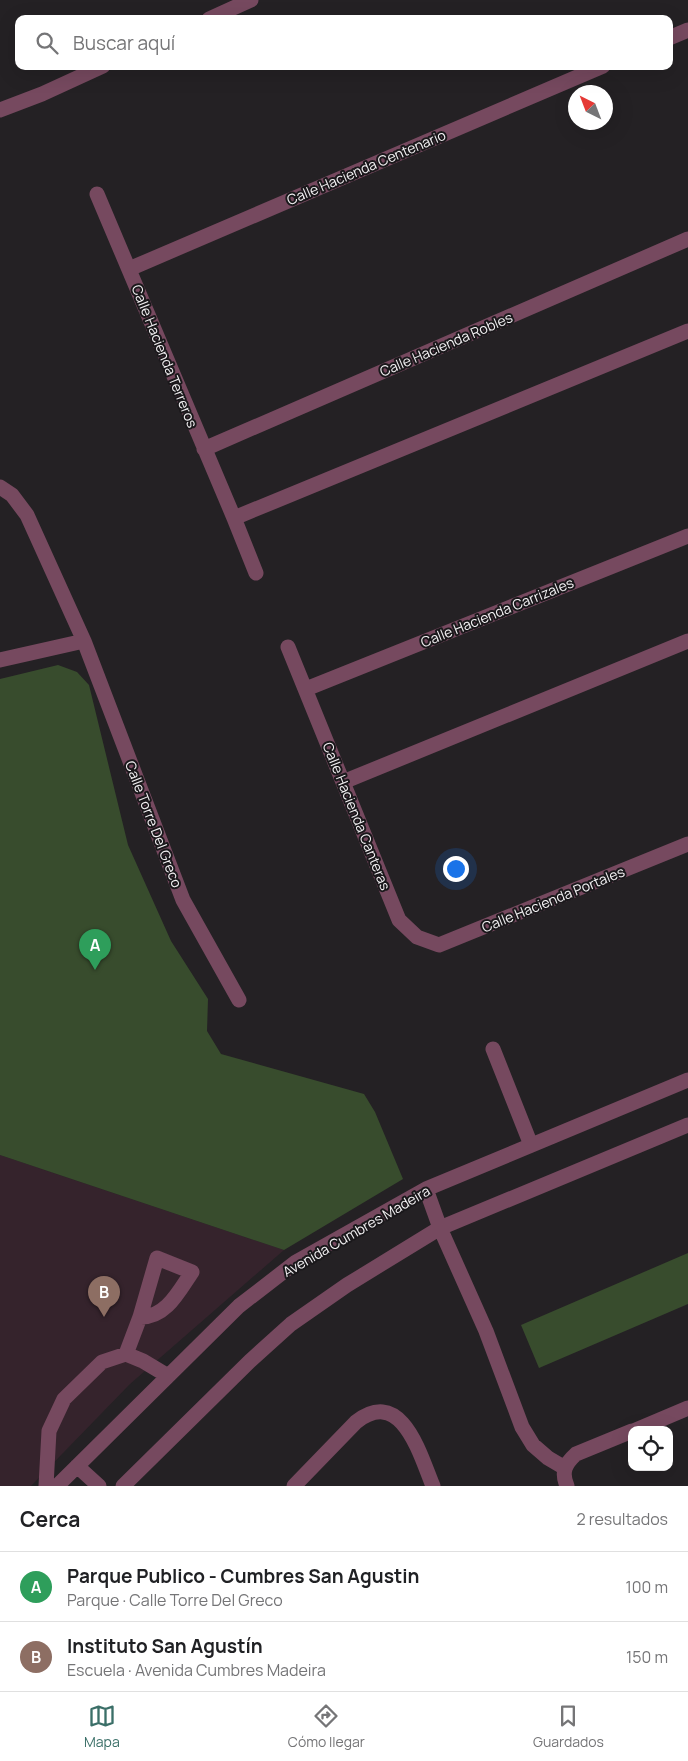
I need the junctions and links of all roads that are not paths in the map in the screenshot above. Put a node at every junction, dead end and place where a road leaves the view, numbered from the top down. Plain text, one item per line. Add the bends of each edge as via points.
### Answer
1 (251, 0) edge
2 (218, 15) edge
3 (688, 30) edge
4 (673, 36) edge
5 (94, 70) edge
6 (594, 70) edge
7 (0, 110) edge
8 (97, 194) dead end
9 (688, 239) edge
10 (129, 269) junction
11 (688, 331) edge
12 (204, 449) junction
13 (0, 487) edge
14 (234, 518) junction
15 (688, 536) edge
16 (256, 573) dead end
17 (84, 641) junction
18 (688, 641) edge
19 (288, 648) dead end
20 (0, 660) edge
21 (306, 689) junction
22 (343, 782) junction
23 (688, 844) edge
24 (417, 937) joint
25 (238, 1000) dead end
26 (493, 1049) dead end
27 (688, 1080) edge
28 (688, 1125) edge
29 (531, 1145) junction
30 (426, 1189) junction
31 (440, 1228) junction
32 (140, 1317) dead end
33 (126, 1354) junction
34 (168, 1376) junction
35 (688, 1408) edge
36 (645, 1426) edge
37 (628, 1433) edge
38 (77, 1466) junction
39 (565, 1468) junction
40 (46, 1486) edge
41 (57, 1486) edge
42 (99, 1486) edge
43 (123, 1486) edge
44 (294, 1486) edge
45 (433, 1486) edge
46 (567, 1486) edge

1 - 2 street
3 - 4 street
5 - 7 street
6 - 10 street, Calle Hacienda Centenario
8 - 10 street, Calle Hacienda Terreros
9 - 12 street, Calle Hacienda Robles
10 - 12 street, Calle Hacienda Terreros
11 - 14 street
12 - 14 street, Calle Hacienda Terreros
13 - 17 street, Calle Torre Del Greco via 12,495 27,515
14 - 16 street, Calle Hacienda Terreros
15 - 21 street, Calle Hacienda Carrizales
17 - 20 street
17 - 25 street, Calle Torre Del Greco via 183,900
18 - 22 street
19 - 21 street, Calle Hacienda Canteras
21 - 22 street, Calle Hacienda Canteras
22 - 24 street, Calle Hacienda Canteras via 399,920
23 - 24 street, Calle Hacienda Portales via 440,945
26 - 29 street
27 - 29 street, Avenida Cumbres Madeira
28 - 31 street
29 - 30 street, Avenida Cumbres Madeira
30 - 31 street
30 - 34 street, Avenida Cumbres Madeira via 296,1262 239,1306
31 - 39 street via 486,1331 522,1427 533,1445
31 - 43 street via 291,1324
32 - 33 street
33 - 34 street
33 - 40 street via 102,1362 64,1399 49,1431
34 - 38 street, Avenida Cumbres Madeira
35 - 36 street
37 - 39 street via 576,1454
38 - 41 street, Avenida Cumbres Madeira
38 - 42 street
39 - 46 street
44 - 45 street via 366,1415 387,1413 396,1416 409,1430

